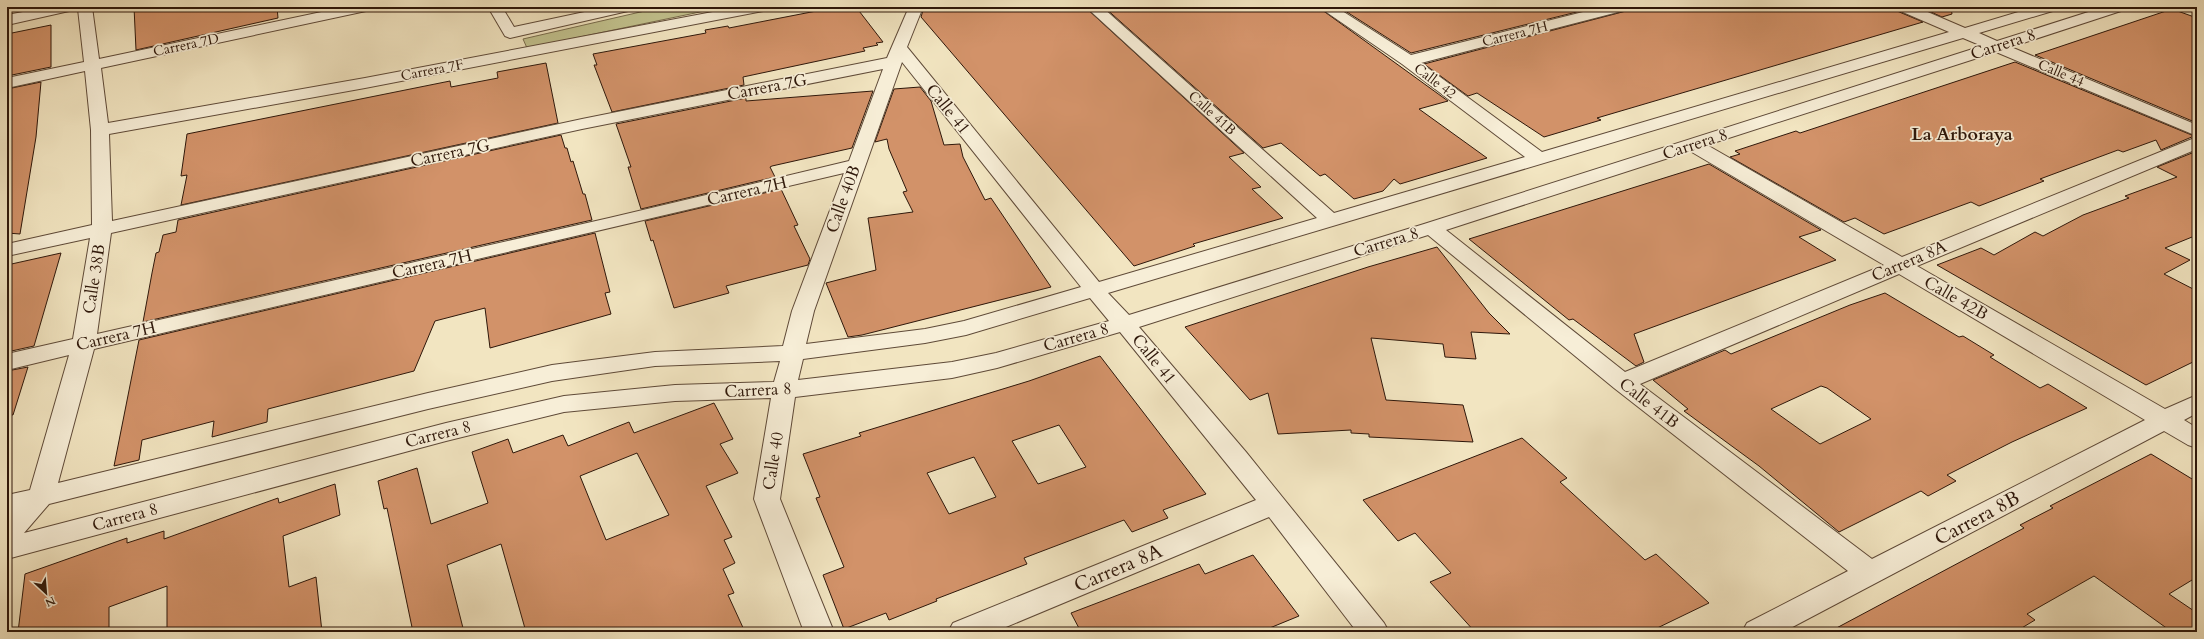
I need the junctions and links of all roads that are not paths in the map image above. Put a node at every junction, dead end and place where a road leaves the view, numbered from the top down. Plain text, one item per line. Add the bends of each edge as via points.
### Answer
1 (72, 7) edge
2 (85, 7) edge
3 (366, 7) edge
4 (495, 7) edge
5 (628, 7) edge
6 (763, 7) edge
7 (916, 7) edge
8 (1094, 7) edge
9 (1326, 7) edge
10 (1621, 7) edge
11 (1903, 7) edge
12 (2051, 7) edge
13 (2119, 7) edge
14 (2193, 7) edge
15 (2197, 8) edge
16 (7, 20) edge
17 (1965, 33) junction
18 (1998, 46) junction
19 (896, 54) junction
20 (1408, 61) junction
21 (91, 64) junction
22 (7, 82) edge
23 (100, 130) junction
24 (2197, 131) edge
25 (2197, 142) edge
26 (1694, 145) junction
27 (1540, 159) junction
28 (856, 165) junction
29 (1330, 219) junction
30 (102, 228) junction
31 (1431, 228) junction
32 (7, 250) edge
33 (1899, 265) junction
34 (1094, 290) junction
35 (1124, 324) junction
36 (84, 343) junction
37 (793, 353) junction
38 (7, 362) edge
39 (1622, 382) junction
40 (784, 390) junction
41 (2197, 403) edge
42 (2165, 420) junction
43 (2197, 439) edge
44 (41, 496) junction
45 (1273, 504) junction
46 (7, 505) edge
47 (7, 534) edge
48 (7, 548) edge
49 (1870, 573) junction
50 (819, 632) edge
51 (963, 632) edge
52 (1374, 632) edge
53 (1757, 632) edge

1 - 16 street
2 - 21 street, Calle 38B
3 - 21 street, Carrera 7D
4 - 5 street via 510,33
6 - 23 street, Carrera 7F via 366,83
7 - 19 street
8 - 29 street, Calle 41B
9 - 20 street, Calle 42
10 - 20 street, Carrera 7H
11 - 17 street, Calle 44
12 - 17 street, Carrera 8
13 - 18 street, Carrera 8
14 - 15 main road
17 - 18 street, Calle 44
17 - 27 street, Carrera 8
18 - 24 street, Calle 44
18 - 26 street, Carrera 8
19 - 28 street, Calle 40B
19 - 30 street, Carrera 7G
19 - 34 street, Calle 41
20 - 27 street, Calle 42
21 - 22 street, Carrera 7D
21 - 23 street, Calle 38B
23 - 30 street, Calle 38B
25 - 33 street, Carrera 8A
26 - 31 street, Carrera 8
26 - 33 street, Calle 42B
27 - 29 street, Carrera 8
28 - 36 street, Carrera 7H
28 - 37 street, Calle 40B via 803,311
29 - 34 street, Carrera 8
30 - 32 street, Carrera 7G
30 - 36 street, Calle 38B
31 - 35 street, Carrera 8
31 - 39 street, Calle 41B
33 - 39 street, Carrera 8A
33 - 42 street, Calle 42B
34 - 35 street, Calle 41
34 - 37 street, Carrera 8 via 966,328 925,336
35 - 40 street, Carrera 8 via 952,370
35 - 45 street, Calle 41
36 - 38 street, Carrera 7H
36 - 44 street, Calle 38B
37 - 40 street, Calle 40
37 - 44 street, Carrera 8 via 656,360 552,374 428,400
39 - 49 street, Calle 41B
40 - 48 street, Carrera 8 via 675,393 564,404 446,432
40 - 50 street, Calle 40 via 768,499
41 - 42 street, Carrera 8B
42 - 43 street, Calle 42B
42 - 49 street, Carrera 8B
44 - 46 street, Carrera 8
44 - 47 street, Calle 38B
45 - 51 street, Carrera 8A
45 - 52 street, Calle 41
49 - 53 street, Carrera 8B

